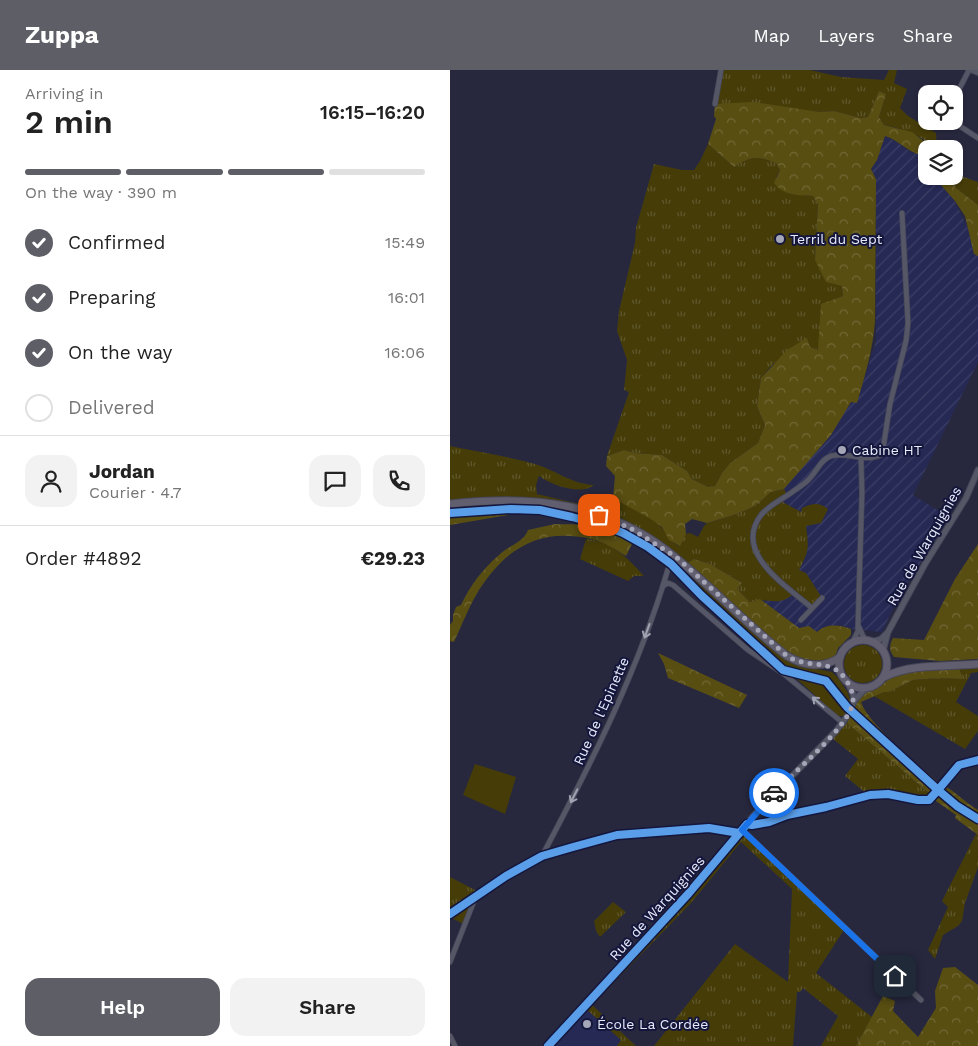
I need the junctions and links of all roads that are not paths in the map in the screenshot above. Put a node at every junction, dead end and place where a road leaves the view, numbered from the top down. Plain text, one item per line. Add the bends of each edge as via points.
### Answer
1 (721, 70) edge
2 (970, 70) edge
3 (978, 73) edge
4 (962, 85) edge
5 (715, 104) dead end
6 (963, 128) edge
7 (978, 138) edge
8 (902, 213) dead end
9 (862, 458) junction
10 (978, 470) edge
11 (450, 504) edge
12 (668, 569) dead end
13 (663, 586) junction
14 (822, 598) dead end
15 (812, 608) junction
16 (801, 620) dead end
17 (858, 624) junction
18 (888, 632) junction
19 (869, 641) junction
20 (852, 643) junction
21 (883, 651) junction
22 (840, 657) junction
23 (887, 662) junction
24 (978, 664) edge
25 (822, 665) junction
26 (904, 670) junction
27 (840, 673) junction
28 (884, 677) junction
29 (847, 682) junction
30 (869, 687) junction
31 (854, 701) junction
32 (843, 723) junction
33 (978, 760) edge
34 (747, 824) junction
35 (740, 831) junction
36 (542, 856) junction
37 (476, 896) junction
38 (450, 914) edge
39 (450, 962) edge
40 (921, 1000) dead end
41 (450, 1036) edge
42 (455, 1046) edge
43 (548, 1046) edge

1 - 5 street
2 - 3 street
2 - 4 street
6 - 7 street
8 - 9 street via 908,323 906,341 890,404 883,449 876,457
9 - 15 street via 831,455 824,459 810,478 762,514 754,531 755,549 763,565
9 - 17 street
10 - 18 street, Rue de Warquignies via 966,498
11 - 25 main road via 536,501 576,508 615,521 676,557 787,656 801,663
12 - 13 street, Rue de l'Epinette
32 -> 13 street via 793,681 754,654 674,585 668,583
13 -> 36 street, Rue de l'Epinette via 627,686 600,746
14 - 15 street
15 - 16 street
17 - 19 street
17 - 20 street
18 - 19 street via 881,639
18 - 21 street, Rue de Warquignies
19 - 20 main road
19 - 21 main road
20 - 22 main road
21 - 23 main road
22 - 25 main road
22 - 27 main road
23 - 26 main road
23 - 28 main road
24 - 26 main road
25 - 27 main road
26 - 28 main road
27 - 29 main road
28 - 30 main road
29 - 30 main road via 861,688
29 - 31 street
30 - 31 street, Rue de Warquignies
31 - 32 street, Rue de Warquignies
32 - 34 street, Rue de Warquignies
33 - 34 street via 959,765 928,800 870,794 769,822
34 - 35 street, Rue de Warquignies
35 - 36 street via 709,828 617,835
35 - 40 street
35 - 43 street, Rue de Warquignies via 689,893
36 - 37 street
37 - 38 street
37 - 39 street
41 - 42 street

